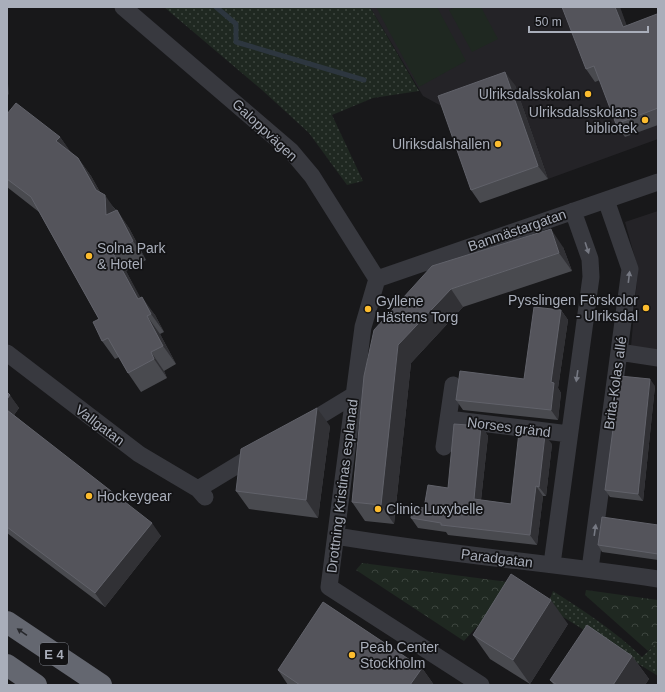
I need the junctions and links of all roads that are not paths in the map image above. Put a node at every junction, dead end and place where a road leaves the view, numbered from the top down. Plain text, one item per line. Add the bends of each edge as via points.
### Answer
1 (123, 7) edge
2 (658, 182) edge
3 (606, 200) junction
4 (573, 211) junction
5 (376, 279) junction
6 (619, 352) junction
7 (7, 353) edge
8 (658, 358) edge
9 (453, 385) dead end
10 (354, 395) junction
11 (448, 419) junction
12 (569, 434) junction
13 (444, 447) dead end
14 (336, 536) junction
15 (552, 564) junction
16 (590, 569) junction
17 (658, 579) edge
18 (7, 622) edge
19 (7, 665) edge
20 (7, 673) edge
21 (28, 685) edge
22 (36, 685) edge
23 (101, 685) edge
24 (481, 685) edge

1 - 5 street, Galoppvägen via 291,151 312,176
2 - 3 street, Banmästargatan
3 - 4 street, Banmästargatan
6 -> 3 street, Brita-Kolas allé via 630,269
4 - 5 street, Banmästargatan
4 -> 12 street via 591,268
5 - 10 street, Drottning Kristinas esplanad via 363,327
6 - 8 street
16 -> 6 street, Brita-Kolas allé
7 - 10 street, Vallgatan via 139,454 202,493 282,438
9 - 11 street, Norses gränd
10 - 14 street, Drottning Kristinas esplanad
11 - 12 street, Norses gränd
11 - 13 street, Norses gränd
12 - 15 street
14 - 15 street, Paradgatan
14 - 24 street, Drottning Kristinas esplanad via 329,588
15 - 16 street, Paradgatan
16 - 17 street, Paradgatan
23 -> 18 highway, E 4
19 - 22 highway, E 4
20 - 21 highway

